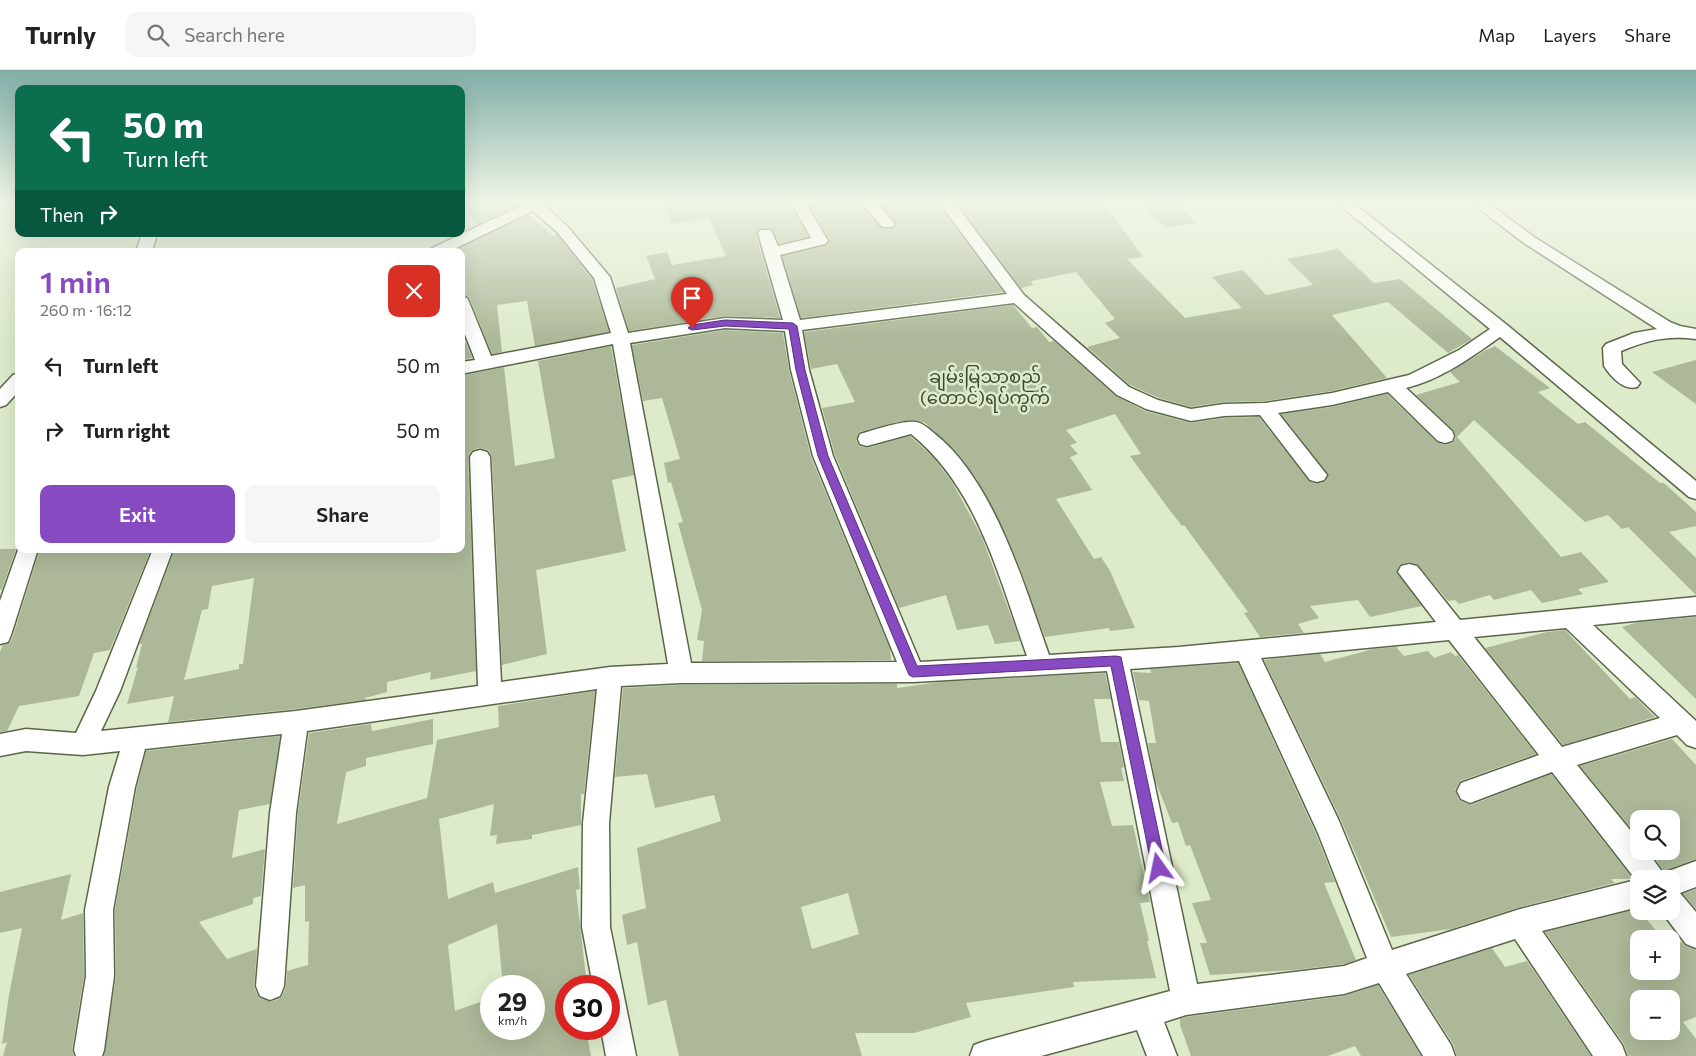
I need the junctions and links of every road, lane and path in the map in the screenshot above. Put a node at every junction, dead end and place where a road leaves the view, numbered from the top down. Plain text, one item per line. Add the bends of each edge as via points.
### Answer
1 (578, 248) edge
2 (771, 248) edge
3 (789, 248) edge
4 (981, 248) edge
5 (1401, 248) edge
6 (1542, 248) edge
7 (772, 252) junction
8 (1018, 298) junction
9 (465, 312) edge
10 (793, 326) junction
11 (1501, 329) junction
12 (1676, 331) junction
13 (1696, 334) edge
14 (620, 338) junction
15 (485, 363) junction
16 (465, 367) edge
17 (1631, 383) dead end
18 (15, 384) edge
19 (1392, 385) junction
20 (0, 401) edge
21 (1265, 409) junction
22 (1445, 436) dead end
23 (867, 439) dead end
24 (480, 456) dead end
25 (1317, 475) dead end
26 (1696, 492) edge
27 (27, 553) edge
28 (161, 553) edge
29 (1409, 572) dead end
30 (1696, 606) edge
31 (1570, 618) junction
32 (1454, 630) junction
33 (0, 634) edge
34 (1246, 650) junction
35 (1116, 661) junction
36 (1041, 664) junction
37 (913, 672) junction
38 (681, 673) junction
39 (610, 677) junction
40 (490, 694) junction
41 (296, 722) junction
42 (1688, 730) edge
43 (135, 740) junction
44 (0, 744) edge
45 (83, 744) junction
46 (1558, 759) junction
47 (1470, 790) dead end
48 (1645, 870) edge
49 (1696, 874) edge
50 (1680, 880) edge
51 (1630, 895) edge
52 (1680, 914) edge
53 (1520, 923) junction
54 (1696, 934) edge
55 (1385, 967) junction
56 (605, 975) edge
57 (270, 986) dead end
58 (1186, 1000) junction
59 (1146, 1013) junction
60 (618, 1040) edge
61 (89, 1050) dead end
62 (621, 1056) edge
63 (985, 1056) edge
64 (1162, 1056) edge
65 (1440, 1056) edge
66 (1612, 1056) edge

1 - 14 street via 602,277
2 - 7 street
3 - 7 street
4 - 8 street
5 - 11 street
6 - 12 street
7 - 10 street
8 - 10 street
8 - 21 street via 1124,391 1152,405 1191,415
9 - 15 street
10 - 14 street via 725,323
10 - 37 street via 800,370 823,456
11 - 19 street via 1465,354 1414,380
11 - 26 street
12 - 13 street
12 - 17 street via 1640,336 1612,348 1613,366
14 - 15 street
14 - 38 street
15 - 16 street
18 - 20 street
19 - 21 street via 1332,399
19 - 22 street
21 - 25 street
23 - 36 street via 915,428 943,451 959,471 993,533
24 - 40 street
27 - 33 street
28 - 45 street via 108,690
29 - 32 street
30 - 31 street
31 - 32 street
31 - 42 street
32 - 34 street
32 - 46 street
34 - 35 street
34 - 55 street via 1330,830
35 - 36 street
35 - 58 street
36 - 37 street
37 - 38 street
38 - 39 street
39 - 40 street
39 - 56 street via 596,823 596,927
40 - 41 street
41 - 43 street
41 - 57 street via 282,813
42 - 46 street
43 - 45 street
43 - 61 street via 122,787 99,910 100,976
44 - 45 street via 26,740
46 - 47 street
46 - 48 street
49 - 50 street
51 - 53 street
52 - 54 street
53 - 55 street
53 - 66 street
55 - 58 street via 1344,980
55 - 65 street
58 - 59 street
59 - 63 street
59 - 64 street
60 - 62 street

